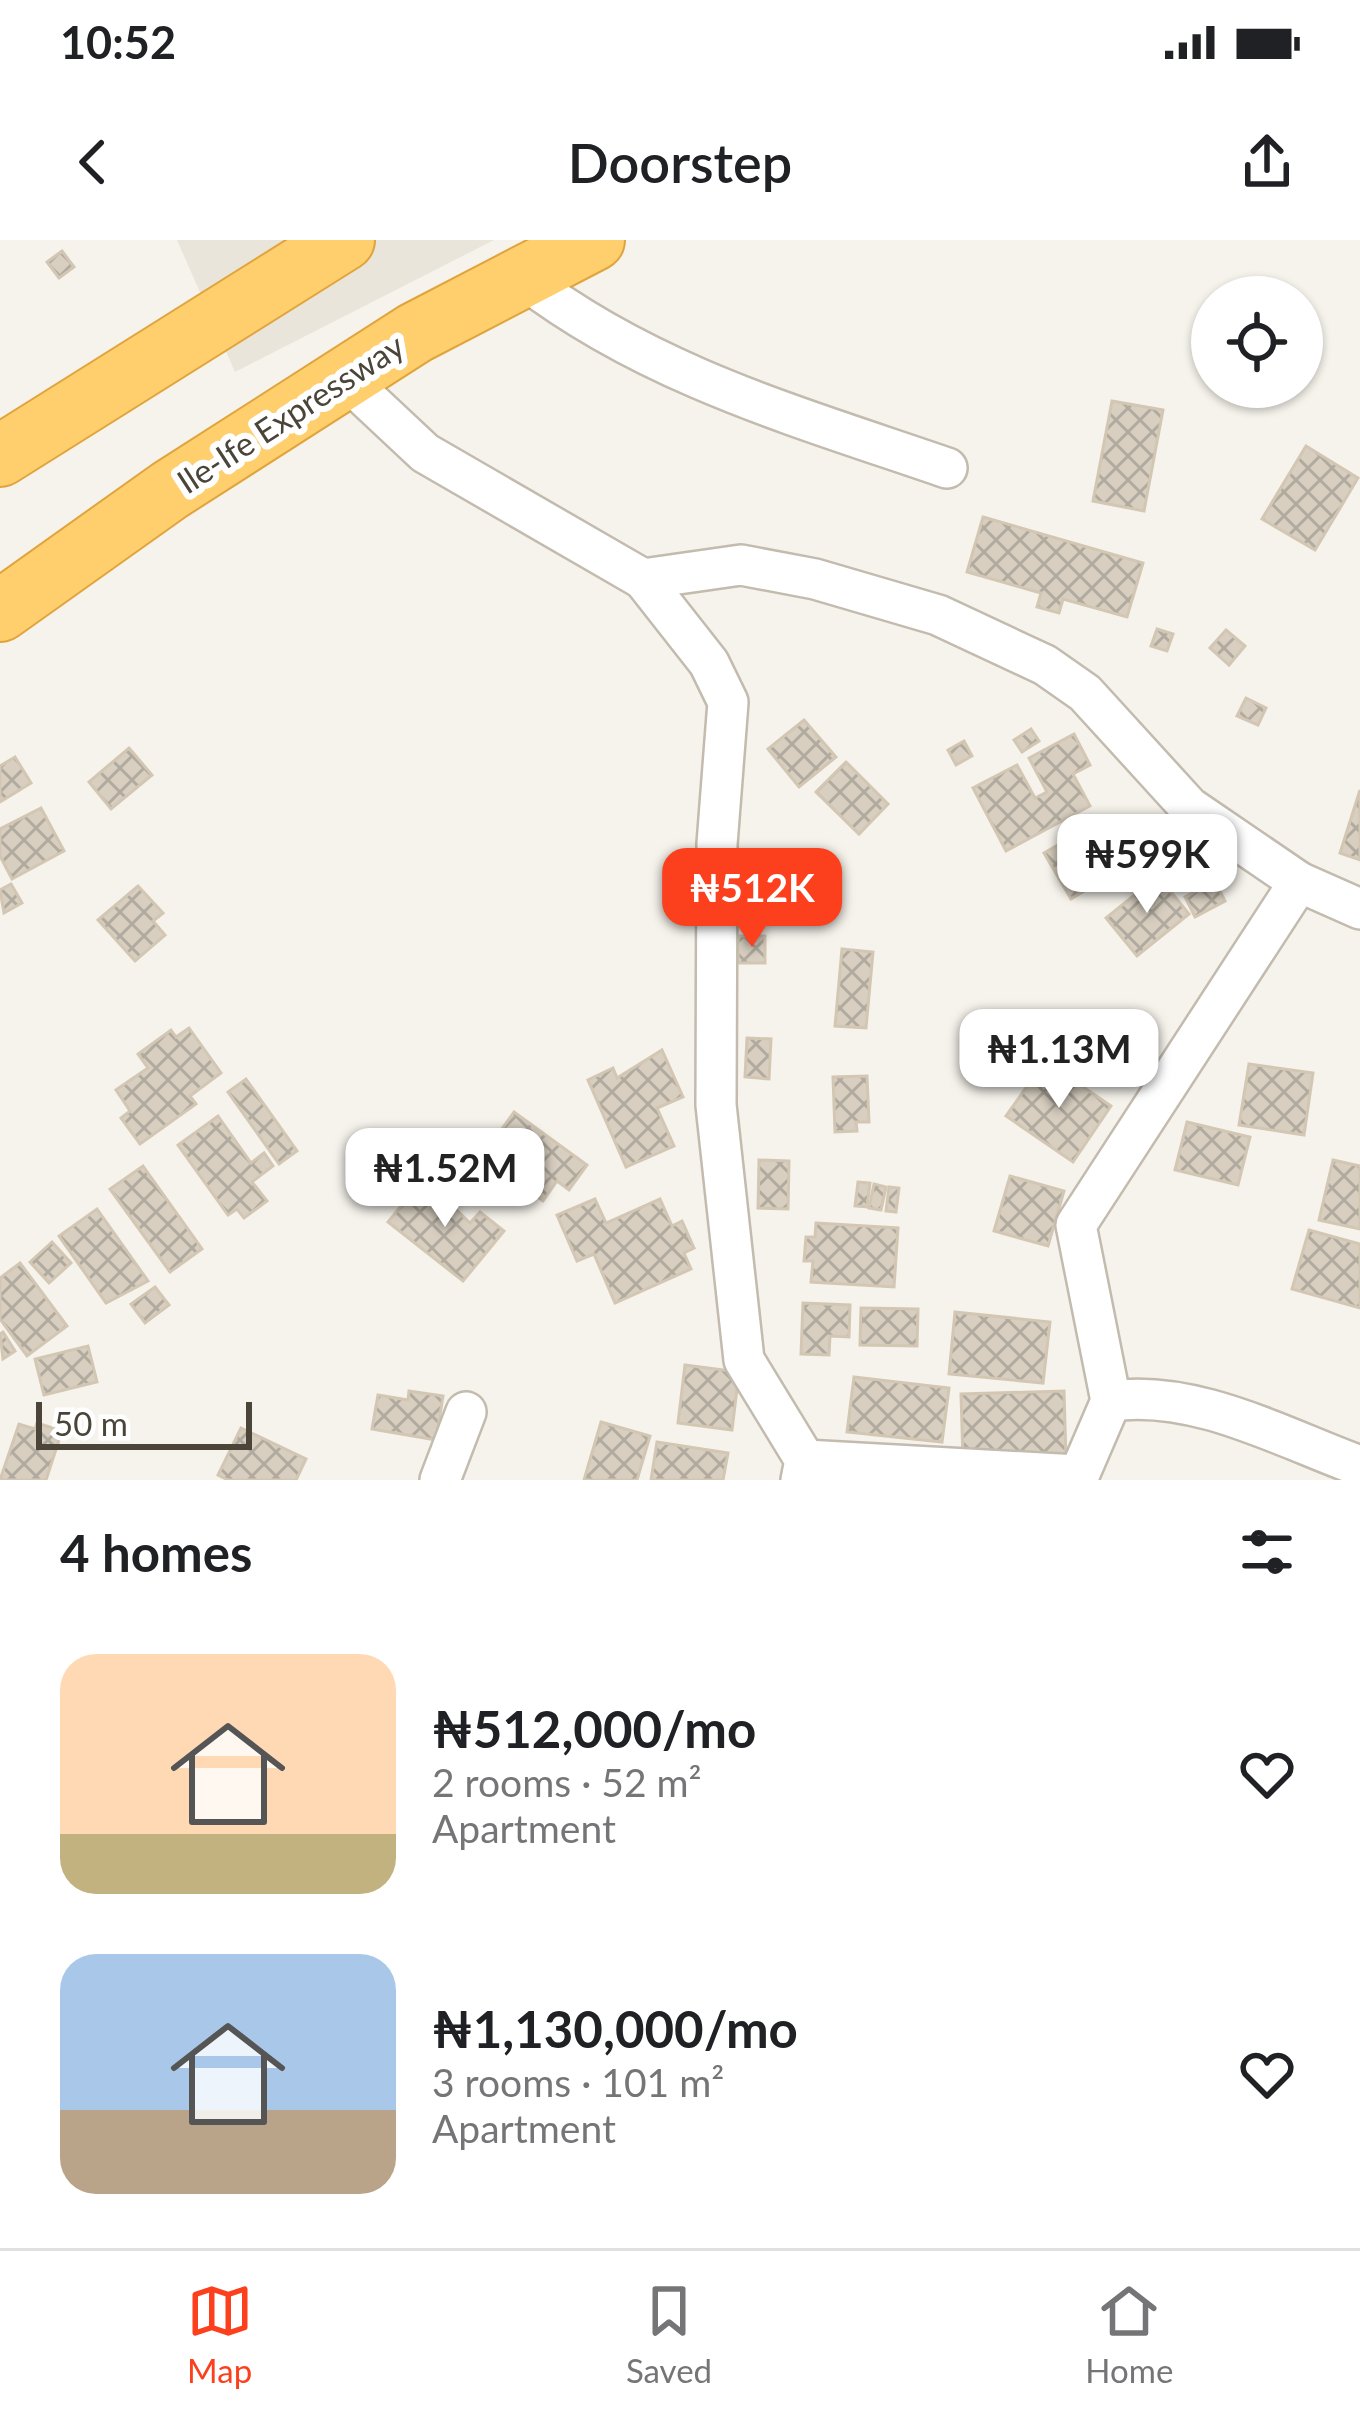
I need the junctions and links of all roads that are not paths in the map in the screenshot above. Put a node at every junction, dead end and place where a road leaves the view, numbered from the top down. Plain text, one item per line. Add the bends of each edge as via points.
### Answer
1 (344, 240) edge
2 (594, 240) edge
3 (523, 278) junction
4 (346, 379) junction
5 (2, 451) edge
6 (947, 468) dead end
7 (643, 579) junction
8 (0, 611) edge
9 (1299, 882) junction
10 (1360, 909) edge
11 (1111, 1401) junction
12 (466, 1412) dead end
13 (1360, 1466) edge
14 (803, 1470) edge
15 (1077, 1478) edge
16 (440, 1480) edge

1 - 5 highway
2 - 3 highway, Ile-Ife Expressway
3 - 4 highway, Ile-Ife Expressway
3 - 6 street via 581,322 701,383
4 - 7 street via 425,453
4 - 8 highway, Ile-Ife Expressway
7 - 9 street via 741,565 938,615 1045,664 1085,694 1189,807
7 - 14 street via 709,662 728,702 717,844 716,1105 744,1360
9 - 10 street
9 - 11 street via 1076,1226
11 - 13 street via 1150,1395 1183,1402
11 - 15 street
12 - 16 street
14 - 15 street

